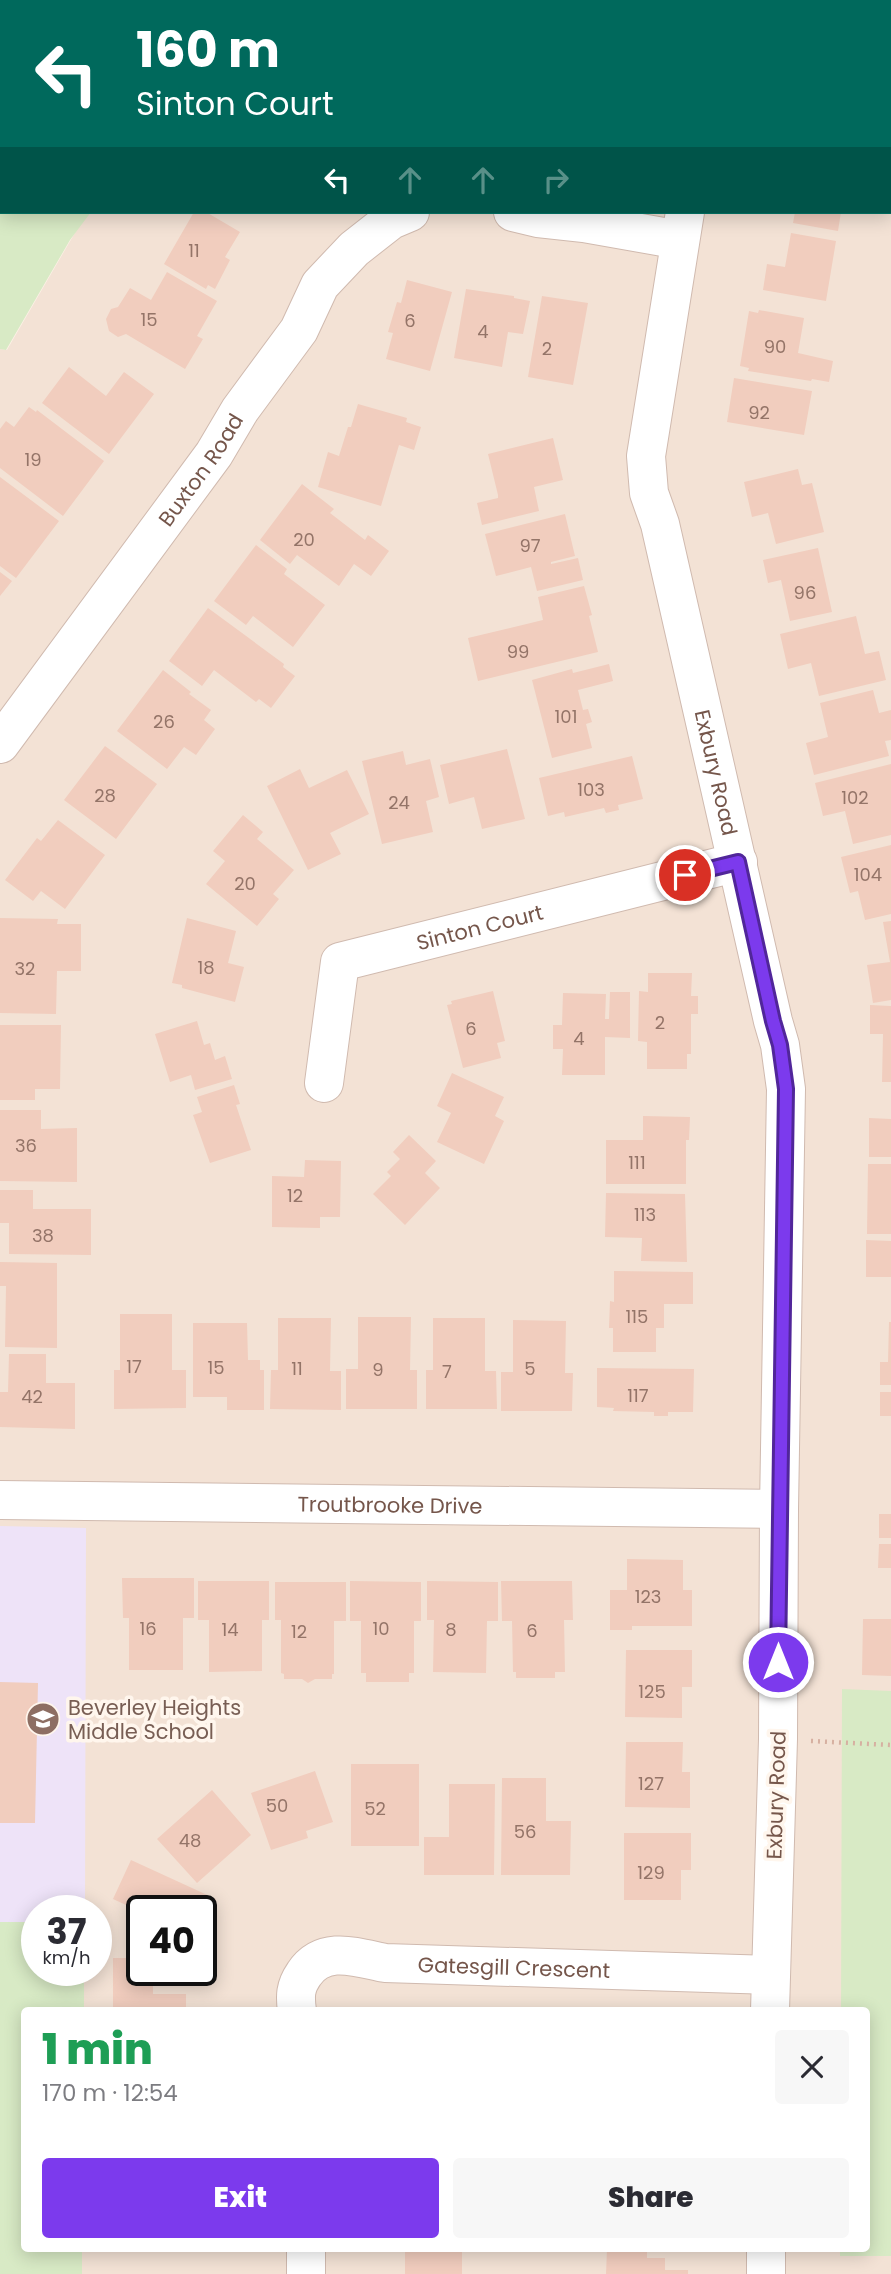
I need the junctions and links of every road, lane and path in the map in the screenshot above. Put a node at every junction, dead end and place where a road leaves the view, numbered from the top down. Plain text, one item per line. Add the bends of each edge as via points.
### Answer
1 (405, 214) edge
2 (521, 214) edge
3 (682, 226) edge
4 (0, 744) edge
5 (738, 862) junction
6 (324, 1083) dead end
7 (0, 1500) edge
8 (779, 1509) junction
9 (778, 1740) junction
10 (891, 1745) edge
11 (770, 1993) edge
12 (297, 2007) edge
13 (306, 2252) edge
14 (766, 2252) edge
15 (306, 2274) edge
16 (766, 2274) edge

1 - 4 street, Buxton Road via 390,220 354,249 320,285 299,330 214,454
2 - 3 street via 584,223
3 - 5 street, Exbury Road via 646,456 649,494 660,524
5 - 6 street, Sinton Court via 340,962
5 - 8 street, Exbury Road via 786,1089
7 - 8 street, Troutbrooke Drive
8 - 9 street, Exbury Road
9 - 10 path
9 - 11 street, Exbury Road
11 - 12 street, Gatesgill Crescent via 385,1964 346,1955 311,1964 299,1981
13 - 15 street
14 - 16 street

